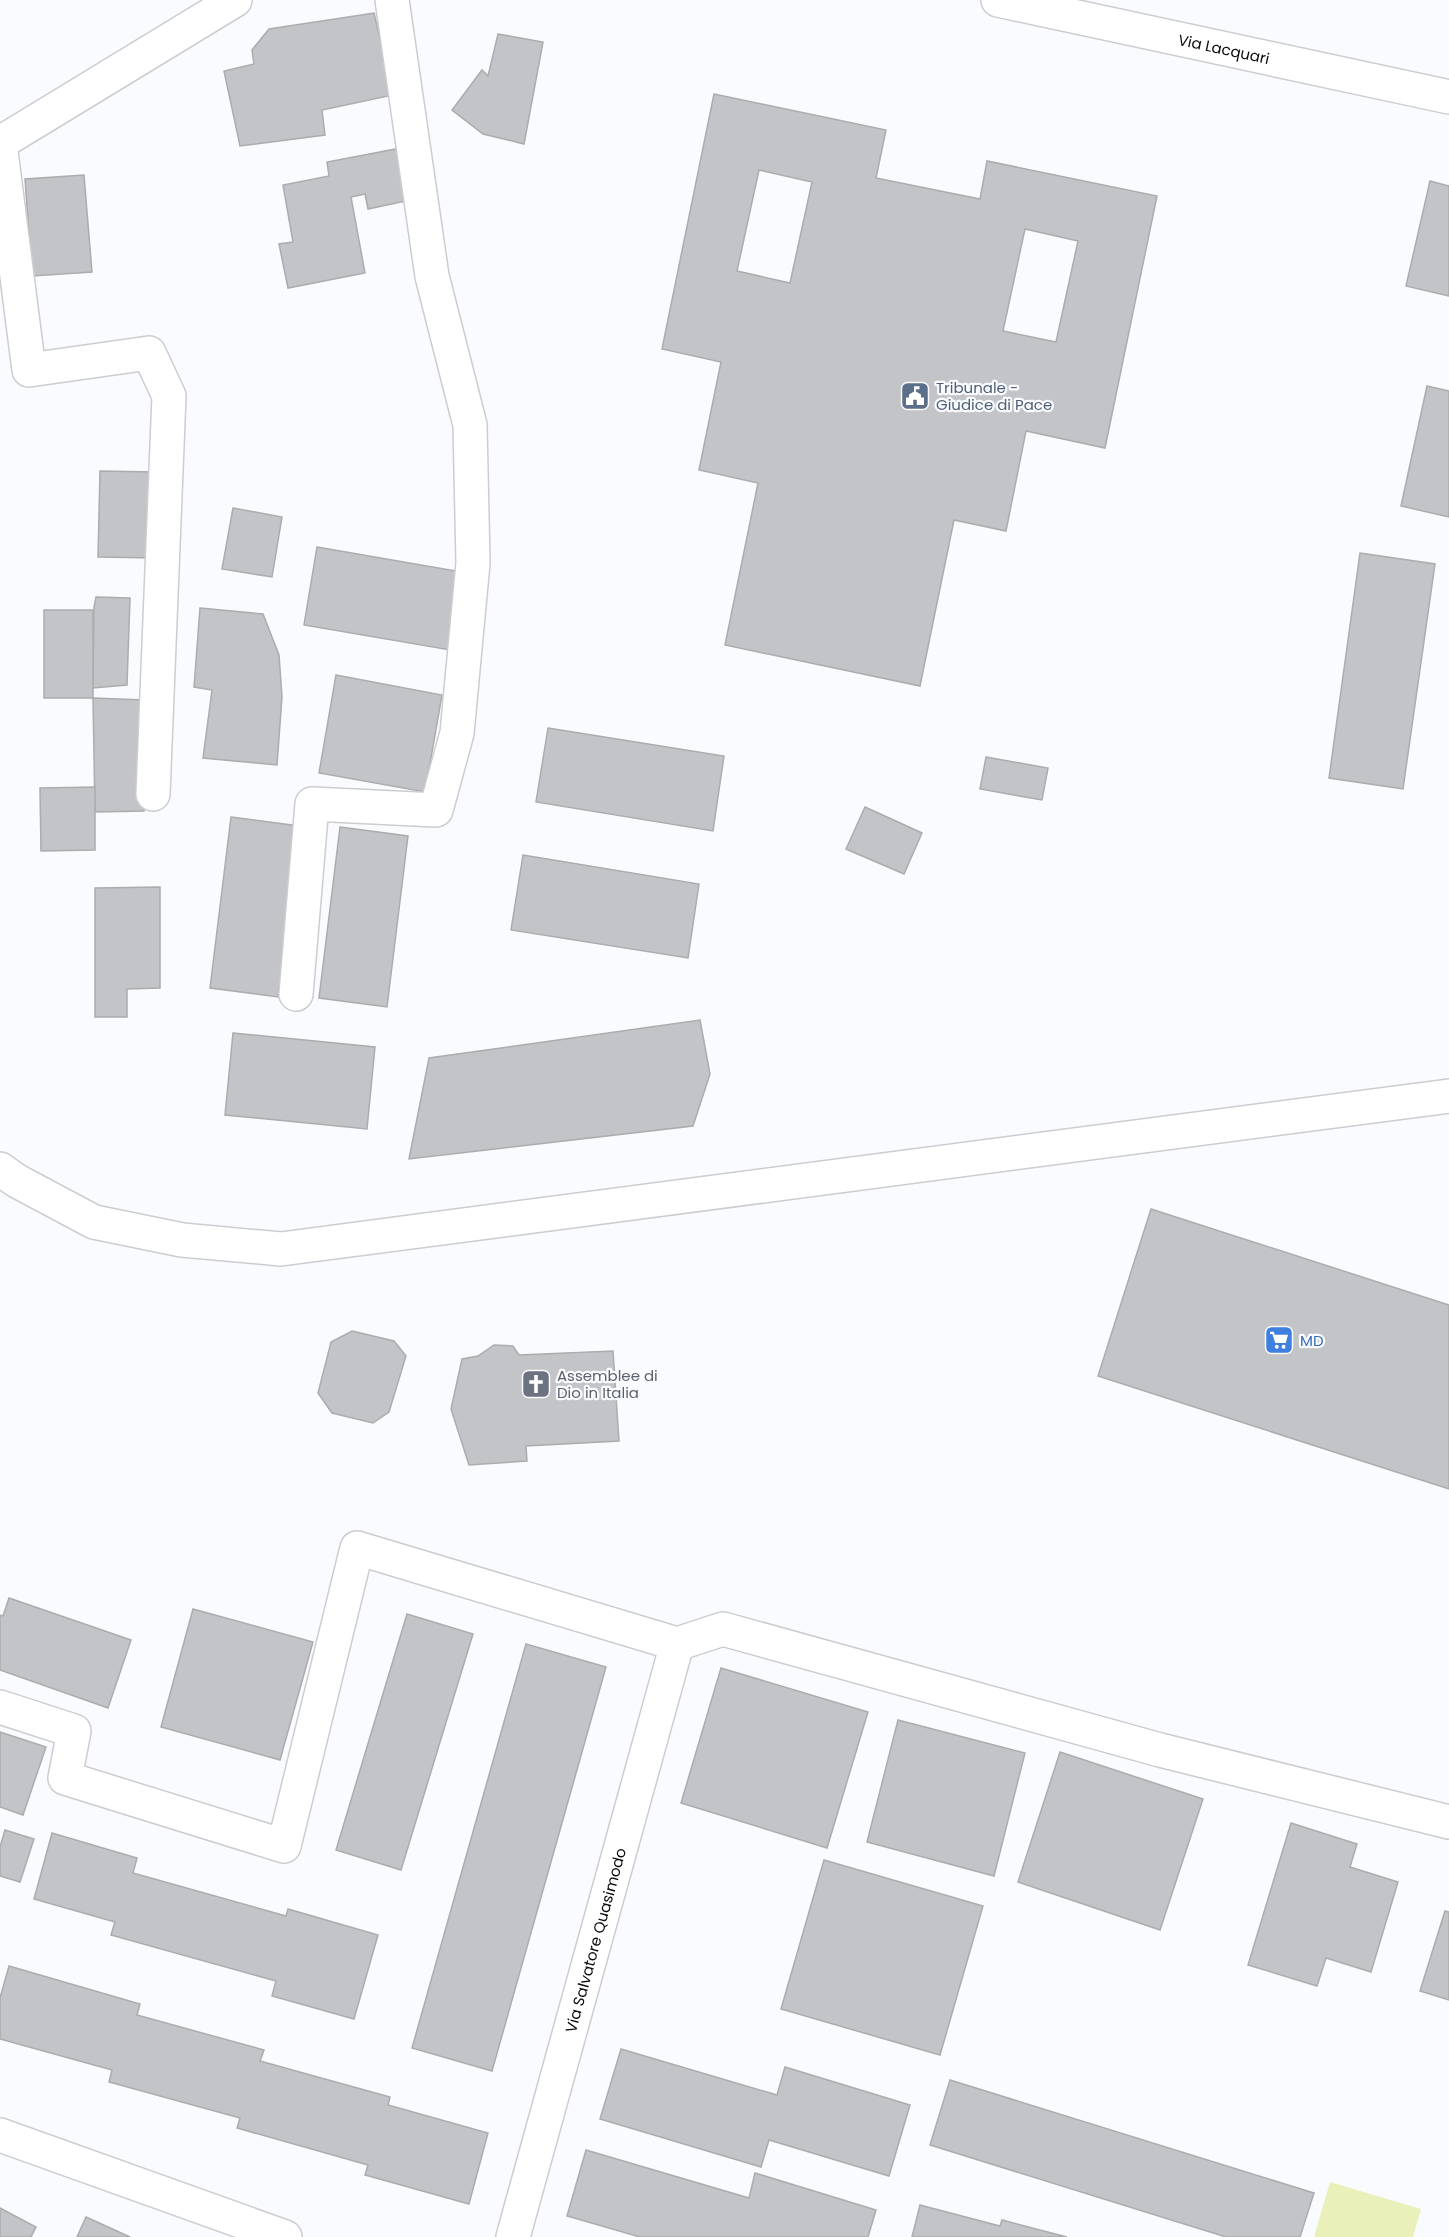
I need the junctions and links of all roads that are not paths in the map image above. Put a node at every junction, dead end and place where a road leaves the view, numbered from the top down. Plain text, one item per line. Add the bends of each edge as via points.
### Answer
1 (235, 0) edge
2 (392, 0) edge
3 (998, 0) edge
4 (1449, 97) edge
5 (0, 143) edge
6 (153, 794) dead end
7 (296, 994) dead end
8 (1449, 1096) edge
9 (0, 1169) edge
10 (677, 1644) junction
11 (0, 1707) edge
12 (1449, 1822) edge
13 (0, 2135) edge
14 (285, 2237) edge
15 (513, 2237) edge

1 - 5 street
2 - 7 street via 432,276 470,425 472,563 457,733 436,810 312,804
3 - 4 street, Via Lacquari
5 - 6 street via 29,370 149,353 169,396
8 - 9 street via 281,1249 182,1240 94,1222
10 - 11 street via 357,1548 285,1846 65,1778 74,1731
10 - 12 street via 723,1629 1160,1750
10 - 15 street, Via Salvatore Quasimodo
13 - 14 street

